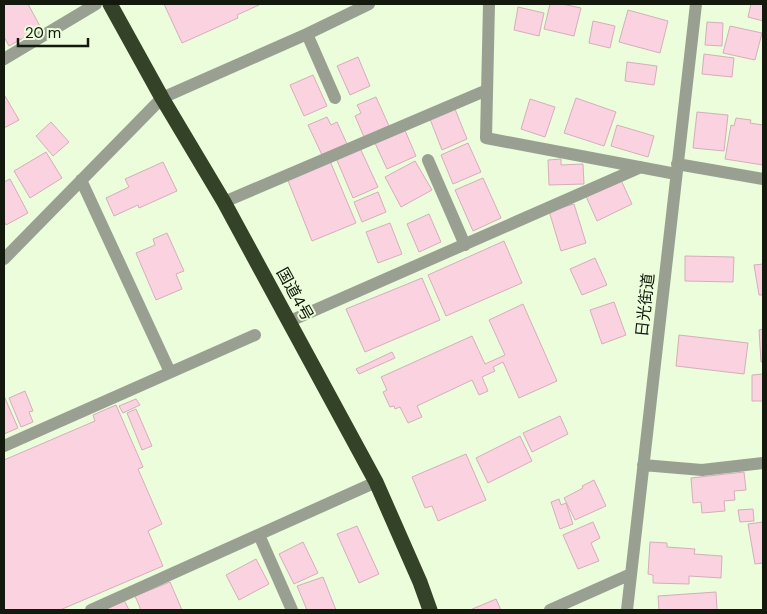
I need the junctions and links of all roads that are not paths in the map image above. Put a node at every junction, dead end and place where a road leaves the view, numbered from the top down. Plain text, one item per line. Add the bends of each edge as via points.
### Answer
1 (96, 4) edge
2 (110, 4) edge
3 (369, 4) edge
4 (489, 4) edge
5 (696, 4) edge
6 (351, 7) edge
7 (307, 34) junction
8 (4, 59) edge
9 (487, 90) junction
10 (162, 98) junction
11 (335, 98) dead end
12 (428, 160) dead end
13 (641, 167) junction
14 (676, 169) junction
15 (763, 179) edge
16 (81, 180) junction
17 (224, 202) junction
18 (465, 244) junction
19 (5, 255) edge
20 (290, 321) junction
21 (254, 335) dead end
22 (170, 372) junction
23 (4, 446) edge
24 (763, 463) edge
25 (643, 465) junction
26 (376, 482) junction
27 (259, 535) junction
28 (631, 574) junction
29 (91, 610) edge
30 (292, 610) edge
31 (430, 610) edge
32 (550, 610) edge
33 (627, 610) edge

1 - 8 street
2 - 10 highway, 国道4号
3 - 6 street
4 - 9 street
5 - 14 street, 日光街道
6 - 7 street
7 - 10 street
7 - 11 street
9 - 13 street via 486,138
9 - 17 street
10 - 16 street
10 - 17 highway, 国道4号
12 - 18 street
13 - 14 street
13 - 18 street
14 - 15 street
14 - 25 street, 日光街道
16 - 19 street
16 - 22 street
17 - 20 highway, 国道4号
18 - 20 street
20 - 26 highway, 国道4号
21 - 22 street
22 - 23 street
24 - 25 street via 702,470
25 - 28 street, 日光街道
26 - 27 street
26 - 31 highway, 国道4号
27 - 29 street
27 - 30 street
28 - 32 street
28 - 33 street, 日光街道

